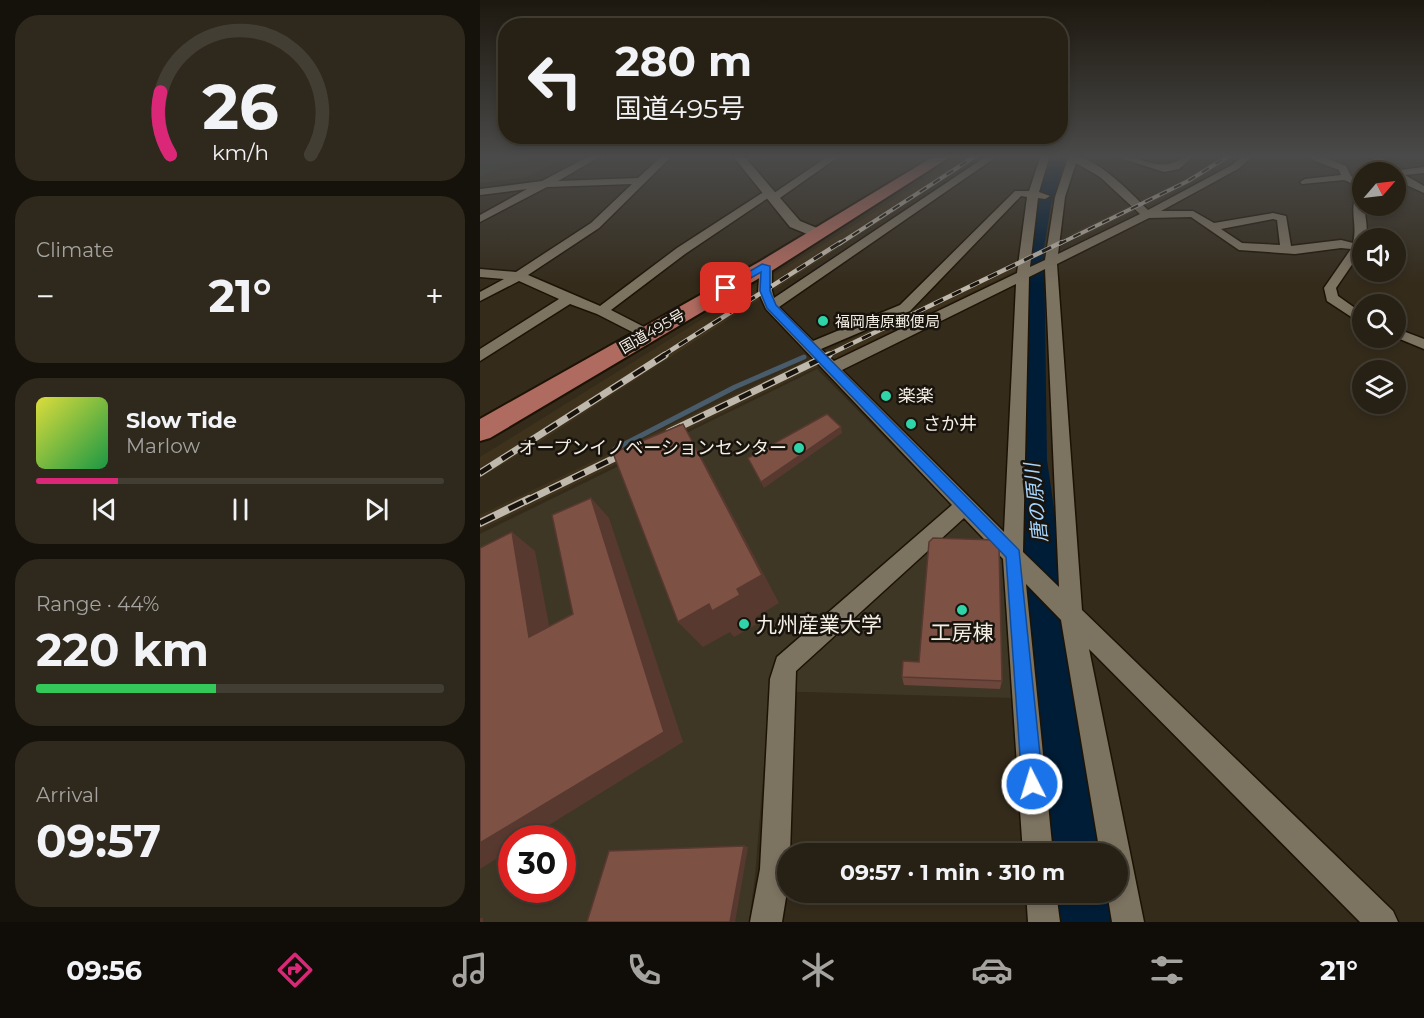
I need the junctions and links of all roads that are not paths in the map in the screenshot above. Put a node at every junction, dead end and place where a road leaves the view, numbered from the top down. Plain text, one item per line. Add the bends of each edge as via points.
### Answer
1 (519, 198) edge
2 (623, 198) edge
3 (768, 198) edge
4 (773, 198) edge
5 (875, 198) edge
6 (930, 198) edge
7 (1014, 198) edge
8 (1036, 198) edge
9 (1057, 198) edge
10 (1130, 198) edge
11 (1177, 198) edge
12 (1147, 214) junction
13 (480, 219) edge
14 (1212, 227) junction
15 (817, 233) junction
16 (1352, 246) edge
17 (1286, 250) junction
18 (1352, 256) edge
19 (1048, 264) junction
20 (766, 266) junction
21 (480, 273) edge
22 (1025, 275) junction
23 (519, 276) junction
24 (480, 297) edge
25 (569, 299) junction
26 (771, 306) junction
27 (602, 312) junction
28 (1352, 313) edge
29 (647, 334) junction
30 (1406, 337) edge
31 (1424, 344) edge
32 (812, 347) junction
33 (480, 356) edge
34 (833, 368) junction
35 (480, 431) edge
36 (966, 504) junction
37 (1018, 560) junction
38 (1066, 610) junction
39 (1037, 843) edge
40 (1113, 843) edge
41 (1042, 903) edge
42 (1125, 903) edge
43 (766, 922) edge
44 (1044, 922) edge
45 (1128, 922) edge
46 (1382, 922) edge

1 - 13 street
2 - 23 street via 609,213
3 - 27 street via 681,251
4 - 15 street via 795,224
5 - 15 highway, 国道495号
6 - 26 street
7 - 32 street via 905,308
8 - 22 street
9 - 19 street
10 - 12 street
11 - 12 street
12 - 14 street via 1193,214
12 - 19 street
14 - 17 street via 1239,246
14 - 17 street via 1274,216 1282,218
15 - 20 highway, 国道495号
16 - 17 street
18 - 28 street via 1330,288 1332,298
19 - 22 street
19 - 38 street
20 - 26 street via 765,291
20 - 29 highway, 国道495号
21 - 23 street
22 - 34 street
22 - 37 street
23 - 24 street
23 - 25 street
25 - 27 street
25 - 33 street
26 - 32 street
27 - 29 street
29 - 35 highway, 国道495号
30 - 31 street
32 - 34 street
34 - 36 street
36 - 37 street
36 - 43 street via 784,665 775,868
37 - 38 street
37 - 39 street
38 - 40 street
38 - 46 street
41 - 44 street
42 - 45 street

